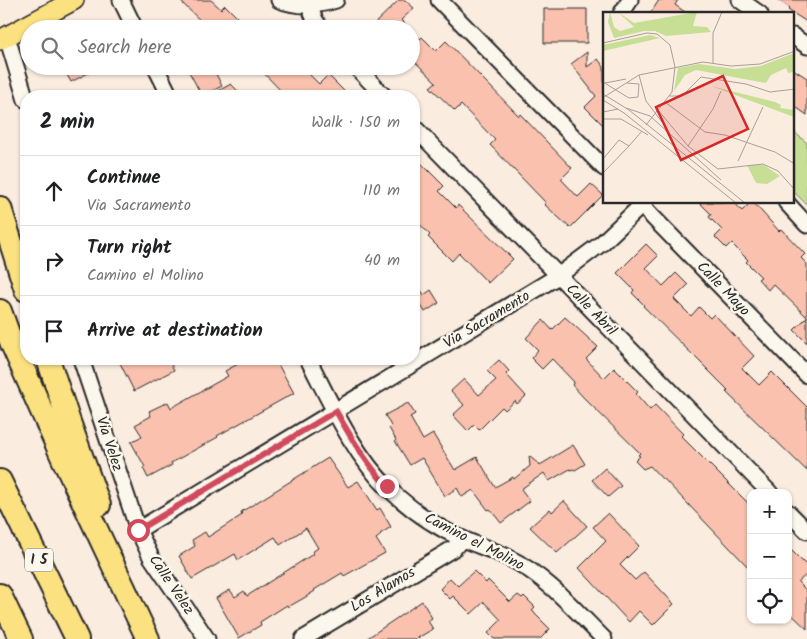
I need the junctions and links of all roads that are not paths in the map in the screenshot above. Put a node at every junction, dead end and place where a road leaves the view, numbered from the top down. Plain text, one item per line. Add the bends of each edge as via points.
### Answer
1 (74, 0) edge
2 (121, 0) edge
3 (279, 0) edge
4 (336, 0) edge
5 (439, 0) edge
6 (630, 0) edge
7 (740, 0) edge
8 (309, 6) junction
9 (622, 12) edge
10 (757, 12) edge
11 (38, 20) edge
12 (131, 20) edge
13 (315, 20) edge
14 (20, 30) edge
15 (794, 37) edge
16 (3, 39) edge
17 (807, 46) edge
18 (160, 75) edge
19 (363, 75) edge
20 (22, 90) edge
21 (167, 90) edge
22 (378, 90) edge
23 (420, 133) edge
24 (603, 167) edge
25 (641, 204) edge
26 (788, 204) edge
27 (0, 208) edge
28 (807, 224) edge
29 (20, 271) edge
30 (558, 276) junction
31 (0, 311) edge
32 (420, 360) edge
33 (20, 362) edge
34 (21, 365) edge
35 (50, 365) edge
36 (83, 365) edge
37 (311, 365) edge
38 (412, 365) edge
39 (807, 376) edge
40 (336, 411) junction
41 (0, 481) edge
42 (766, 489) edge
43 (792, 516) edge
44 (138, 530) junction
45 (807, 531) edge
46 (462, 539) junction
47 (114, 567) junction
48 (0, 595) edge
49 (21, 639) edge
50 (77, 639) edge
51 (148, 639) edge
52 (207, 639) edge
53 (303, 639) edge
54 (604, 639) edge

1 - 11 main road
2 - 12 street
3 - 8 street
4 - 8 street
5 - 24 street
6 - 9 street
7 - 10 street
8 - 13 street
14 - 16 main road
15 - 17 street
16 - 20 street
18 - 21 street
19 - 22 street
23 - 30 street, Calle Abril
25 - 30 street, Via Sacramento via 602,243
25 - 39 street, Calle Mayo
26 - 28 street
27 - 29 highway
30 - 32 street, Via Sacramento
30 - 42 street, Calle Abril
31 - 33 highway
34 - 47 highway
35 - 47 highway via 103,517
36 - 44 street, Via Velez
37 - 40 street, Camino el Molino
38 - 40 street, Via Sacramento
40 - 44 street, Via Sacramento
40 - 46 street, Camino el Molino via 374,472 387,486 431,523
41 - 50 highway, I 5
43 - 45 street
44 - 52 street, Calle Velez via 151,557
46 - 53 street, Los Alamos via 454,548
46 - 54 street, Camino el Molino via 509,558 532,572
47 - 51 highway
48 - 49 highway

